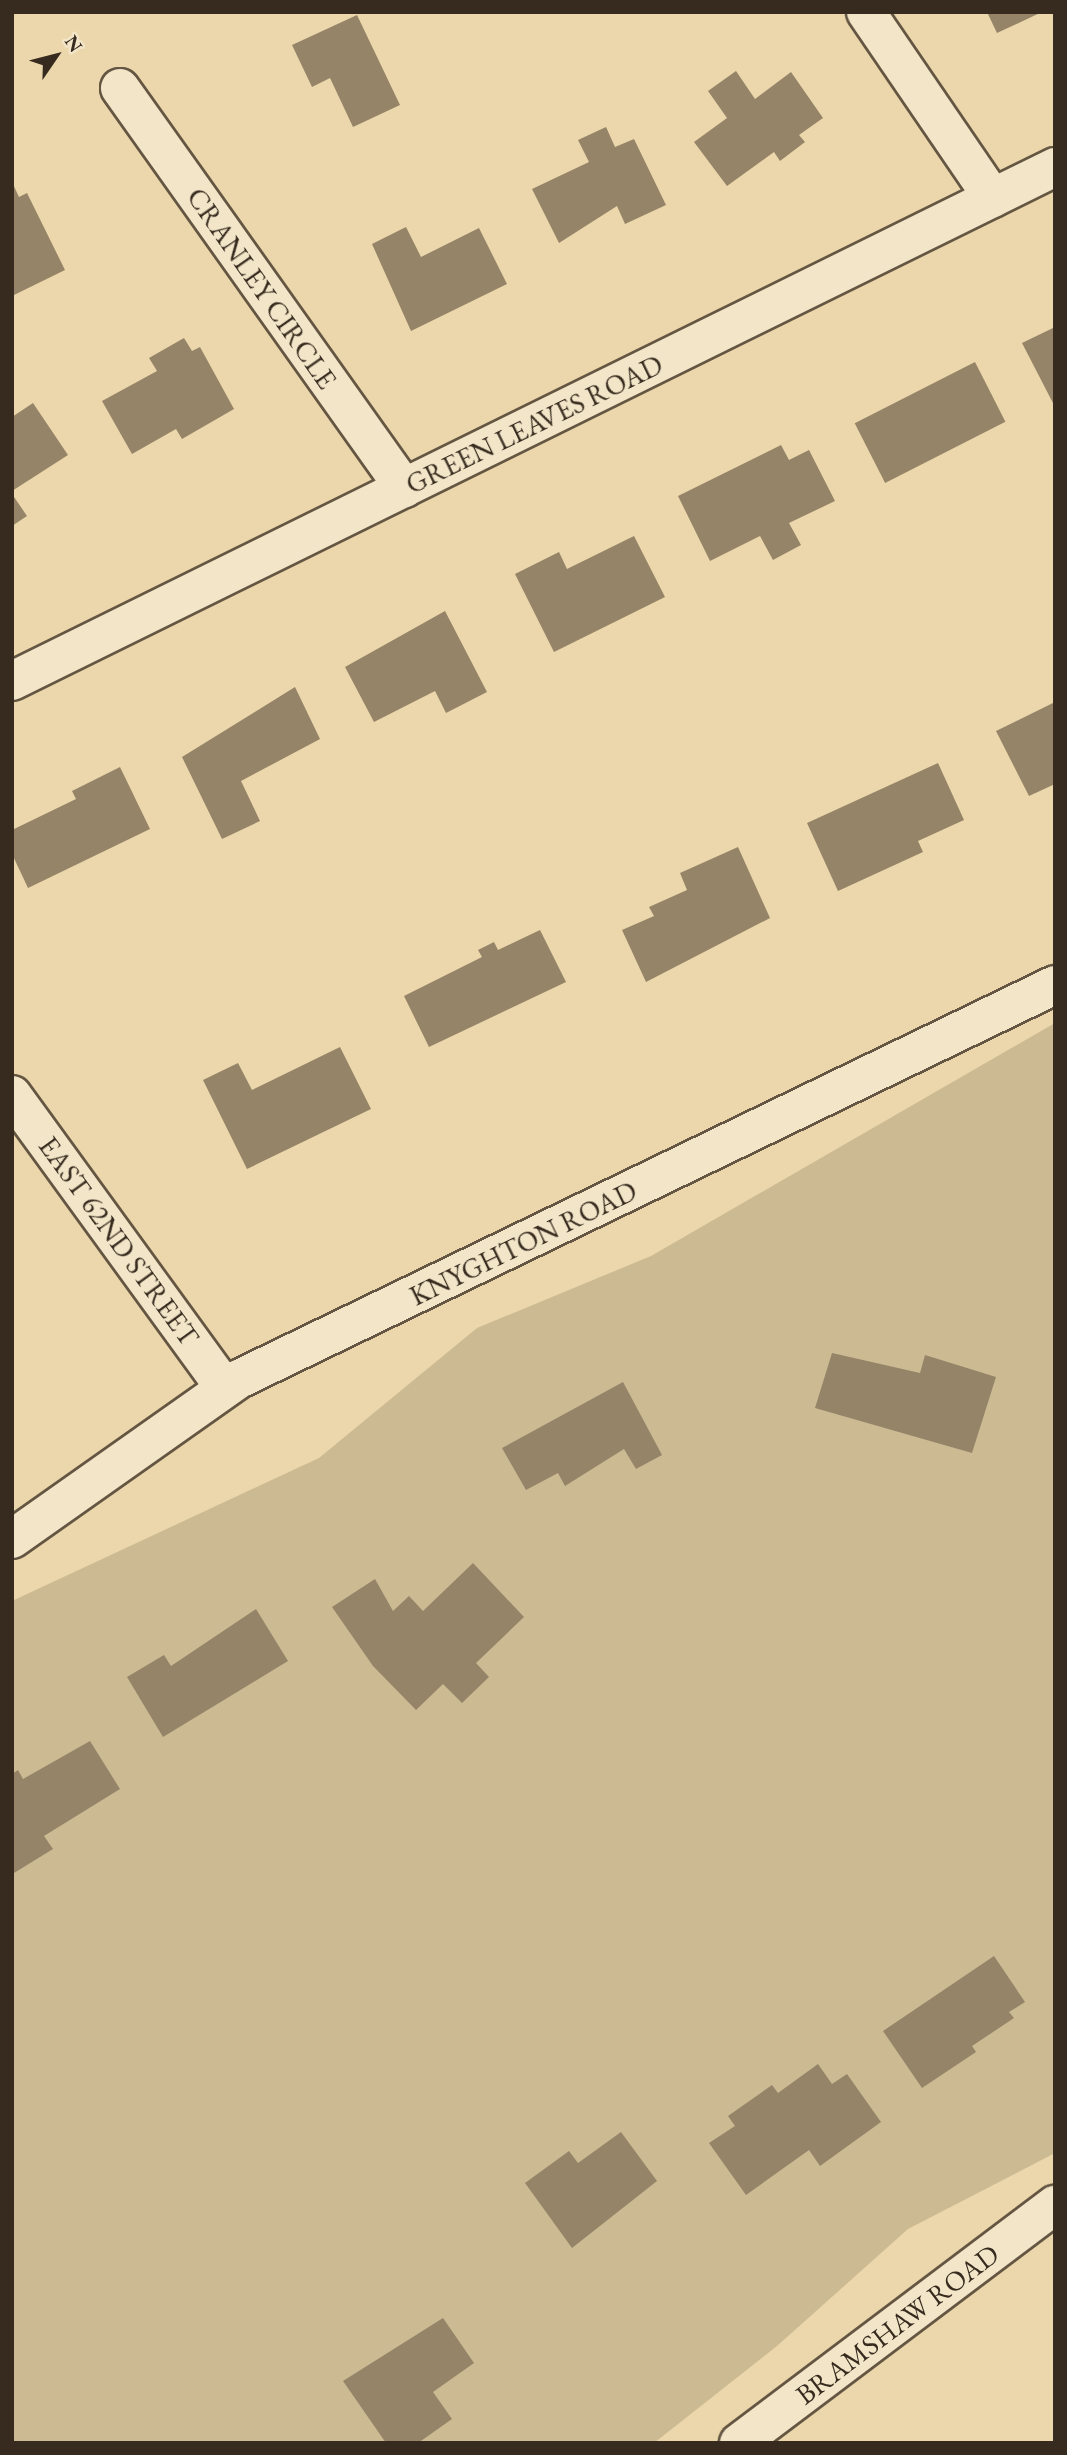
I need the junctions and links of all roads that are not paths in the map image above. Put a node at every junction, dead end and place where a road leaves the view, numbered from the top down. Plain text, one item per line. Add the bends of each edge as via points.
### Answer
1 (866, 12) edge
2 (120, 88) dead end
3 (1055, 167) edge
4 (993, 198) junction
5 (404, 488) junction
6 (12, 681) edge
7 (1055, 985) edge
8 (12, 1095) edge
9 (225, 1388) junction
10 (12, 1539) edge
11 (1055, 2205) edge
12 (739, 2443) edge

1 - 4 street
2 - 5 street, CRANLEY CIRCLE
3 - 4 street, GREEN LEAVES ROAD
4 - 5 street, GREEN LEAVES ROAD
5 - 6 street, GREEN LEAVES ROAD
7 - 9 street, KNYGHTON ROAD
8 - 9 street, EAST 62ND STREET
9 - 10 street, KNYGHTON ROAD
11 - 12 street, BRAMSHAW ROAD

